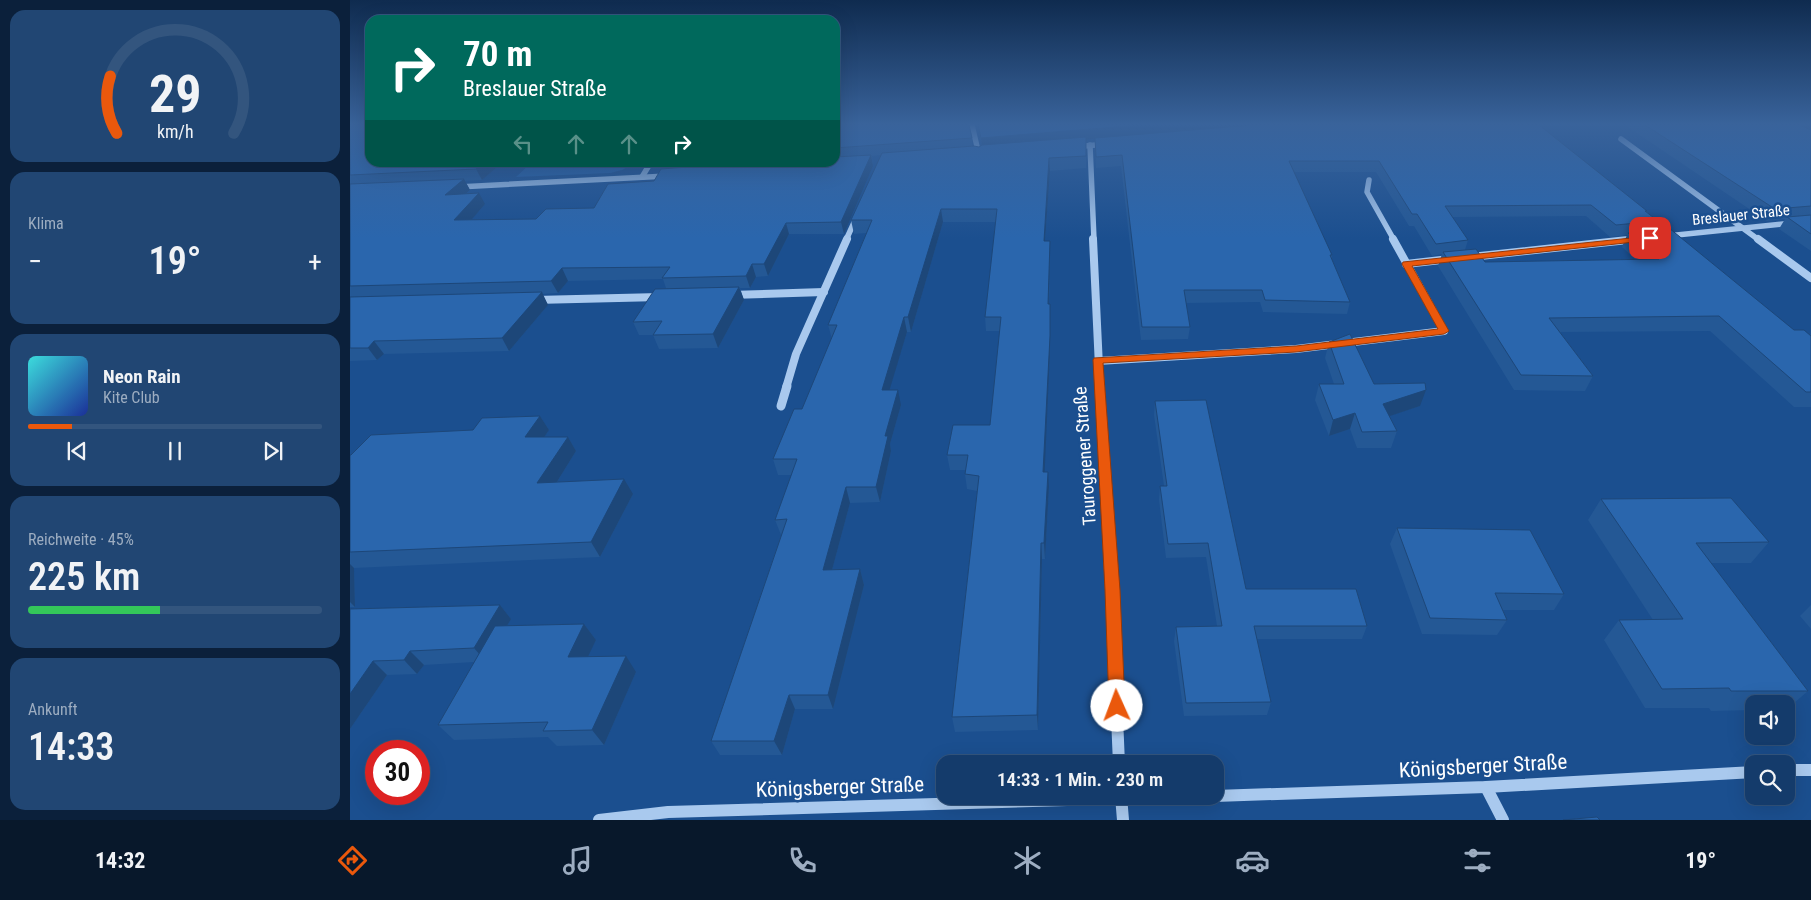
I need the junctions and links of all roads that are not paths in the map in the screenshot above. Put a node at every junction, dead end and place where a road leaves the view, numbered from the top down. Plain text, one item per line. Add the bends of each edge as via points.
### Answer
1 (1091, 163) edge
2 (1654, 163) edge
3 (648, 167) edge
4 (678, 175) edge
5 (642, 178) junction
6 (1369, 180) dead end
7 (452, 187) edge
8 (859, 212) edge
9 (1811, 221) edge
10 (1742, 228) junction
11 (1664, 237) edge
12 (1644, 239) edge
13 (1463, 258) edge
14 (1453, 259) edge
15 (1406, 264) junction
16 (1811, 278) edge
17 (824, 292) junction
18 (725, 295) edge
19 (666, 296) edge
20 (528, 300) edge
21 (1098, 360) junction
22 (781, 406) dead end
23 (1119, 755) edge
24 (1795, 770) edge
25 (1811, 770) edge
26 (1745, 773) edge
27 (1486, 788) junction
28 (1224, 796) edge
29 (936, 804) edge
30 (1122, 805) edge
31 (599, 820) edge
32 (1123, 820) edge
33 (1503, 820) edge

1 - 21 street, Tauroggener Straße
2 - 10 street
3 - 5 street
4 - 5 street
5 - 7 street
6 - 15 street via 1367,192
8 - 17 street
9 - 10 street, Breslauer Straße
10 - 11 street, Breslauer Straße
10 - 16 street
12 - 13 street
14 - 15 street
15 - 21 street via 1444,331 1296,349
17 - 18 street
17 - 22 street via 796,354
19 - 20 street
21 - 23 street, Tauroggener Straße
24 - 25 street
26 - 27 street, Königsberger Straße
27 - 28 street, Königsberger Straße
27 - 33 street
29 - 31 street, Königsberger Straße via 668,812
30 - 32 street

